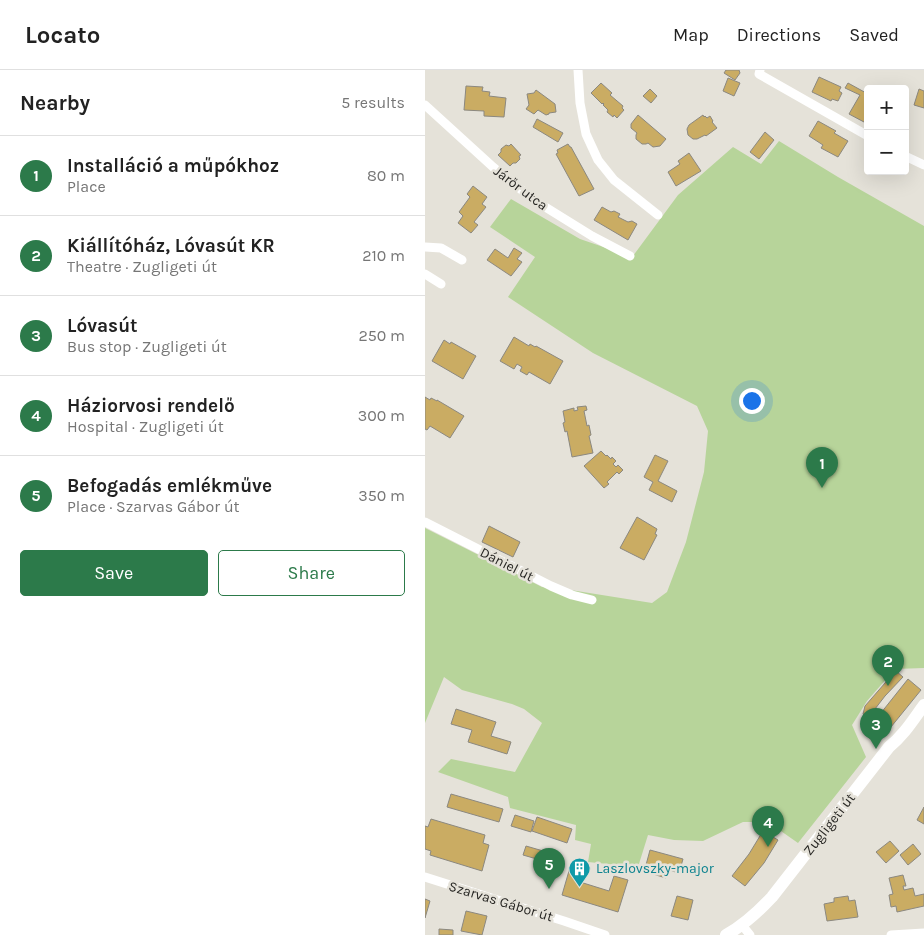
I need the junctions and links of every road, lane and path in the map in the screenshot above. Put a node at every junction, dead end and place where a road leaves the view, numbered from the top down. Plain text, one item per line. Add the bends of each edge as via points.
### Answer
1 (578, 70) edge
2 (760, 70) edge
3 (425, 104) edge
4 (864, 134) edge
5 (909, 158) edge
6 (924, 166) edge
7 (658, 215) dead end
8 (425, 247) edge
9 (630, 256) dead end
10 (461, 260) dead end
11 (425, 274) edge
12 (441, 284) dead end
13 (425, 522) edge
14 (592, 600) dead end
15 (924, 705) edge
16 (425, 877) edge
17 (746, 930) edge
18 (924, 933) edge
19 (605, 935) edge
20 (725, 935) edge
21 (891, 935) edge

1 - 7 street via 586,134 598,160 615,180
2 - 4 street via 759,74
3 - 9 street, Járőr utca via 534,200
5 - 6 street
8 - 10 street via 441,248
11 - 12 street
13 - 14 street, Dániel út via 551,586
15 - 17 street, Zugligeti út via 773,897 750,919
16 - 19 street, Szarvas Gábor út
17 - 20 street, Zugligeti út
18 - 21 street

